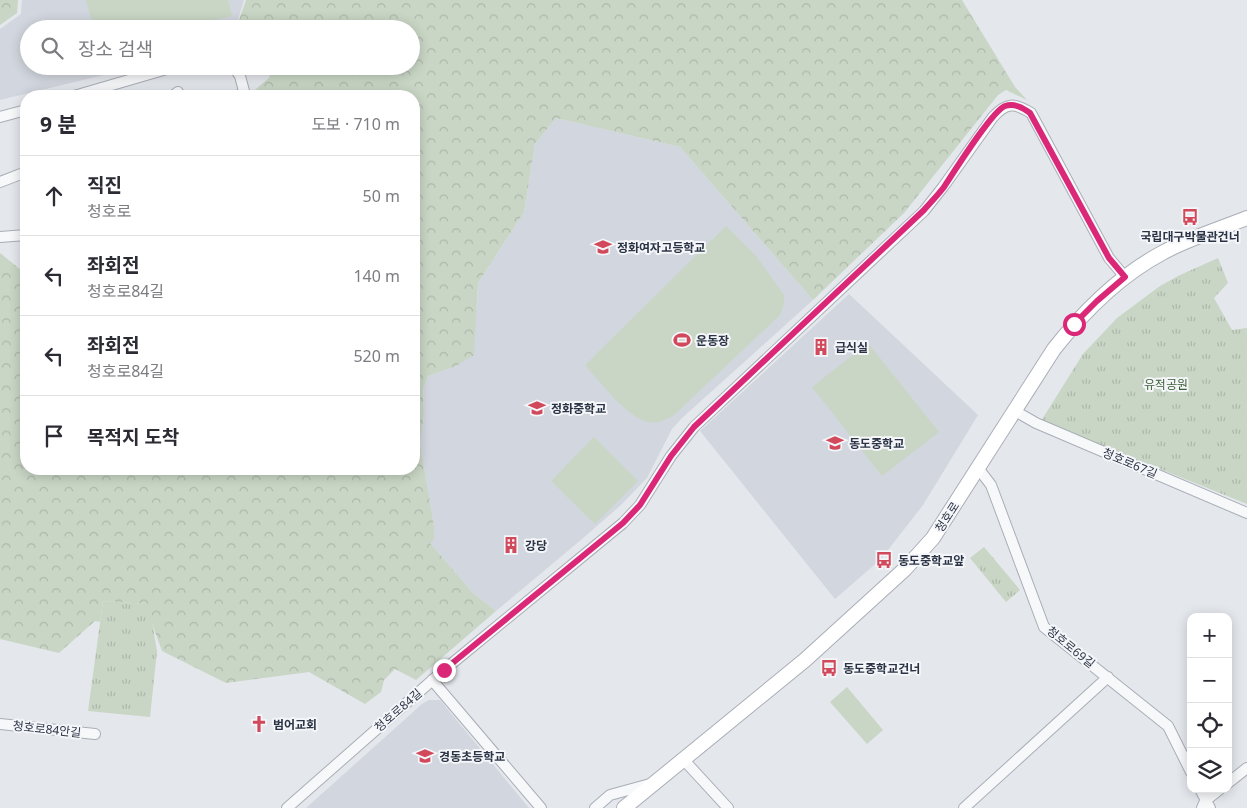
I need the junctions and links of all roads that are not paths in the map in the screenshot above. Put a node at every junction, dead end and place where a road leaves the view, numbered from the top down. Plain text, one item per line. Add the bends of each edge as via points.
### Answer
1 (146, 75) edge
2 (239, 75) edge
3 (95, 90) edge
4 (244, 90) edge
5 (20, 112) edge
6 (0, 117) edge
7 (20, 174) edge
8 (0, 182) edge
9 (1247, 218) edge
10 (20, 235) edge
11 (0, 237) edge
12 (1125, 277) junction
13 (1015, 411) junction
14 (978, 468) junction
15 (1247, 513) edge
16 (1108, 677) junction
17 (432, 680) junction
18 (0, 724) edge
19 (94, 734) dead end
20 (683, 759) junction
21 (1187, 764) edge
22 (1247, 768) edge
23 (1232, 780) edge
24 (651, 784) junction
25 (1201, 793) edge
26 (1217, 793) edge
27 (1206, 806) edge
28 (287, 808) edge
29 (541, 808) edge
30 (595, 808) edge
31 (624, 808) edge
32 (728, 808) edge
33 (964, 808) edge

1 - 3 street
2 - 4 street
5 - 6 street
7 - 8 street
9 - 12 main road, 청호로 via 1163,252
10 - 11 street
12 - 13 main road, 청호로 via 1074,324 1054,349
12 - 17 street, 청호로84길 via 1109,258 1030,113 1013,105 1006,106 993,117 924,210 694,427 640,505 623,523
13 - 14 main road, 청호로
13 - 15 street, 청호로67길
14 - 16 street, 청호로69길 via 991,485 1044,627
14 - 20 main road, 청호로 via 933,538 905,569 805,660
16 - 21 street, 청호로69길 via 1168,726
16 - 33 street
17 - 28 street, 청호로84길
17 - 29 street
18 - 19 street, 청호로84안길
20 - 24 main road, 청호로
20 - 32 street
22 - 23 street
24 - 30 street via 610,796
24 - 31 main road, 청호로
25 - 27 street
26 - 27 street

